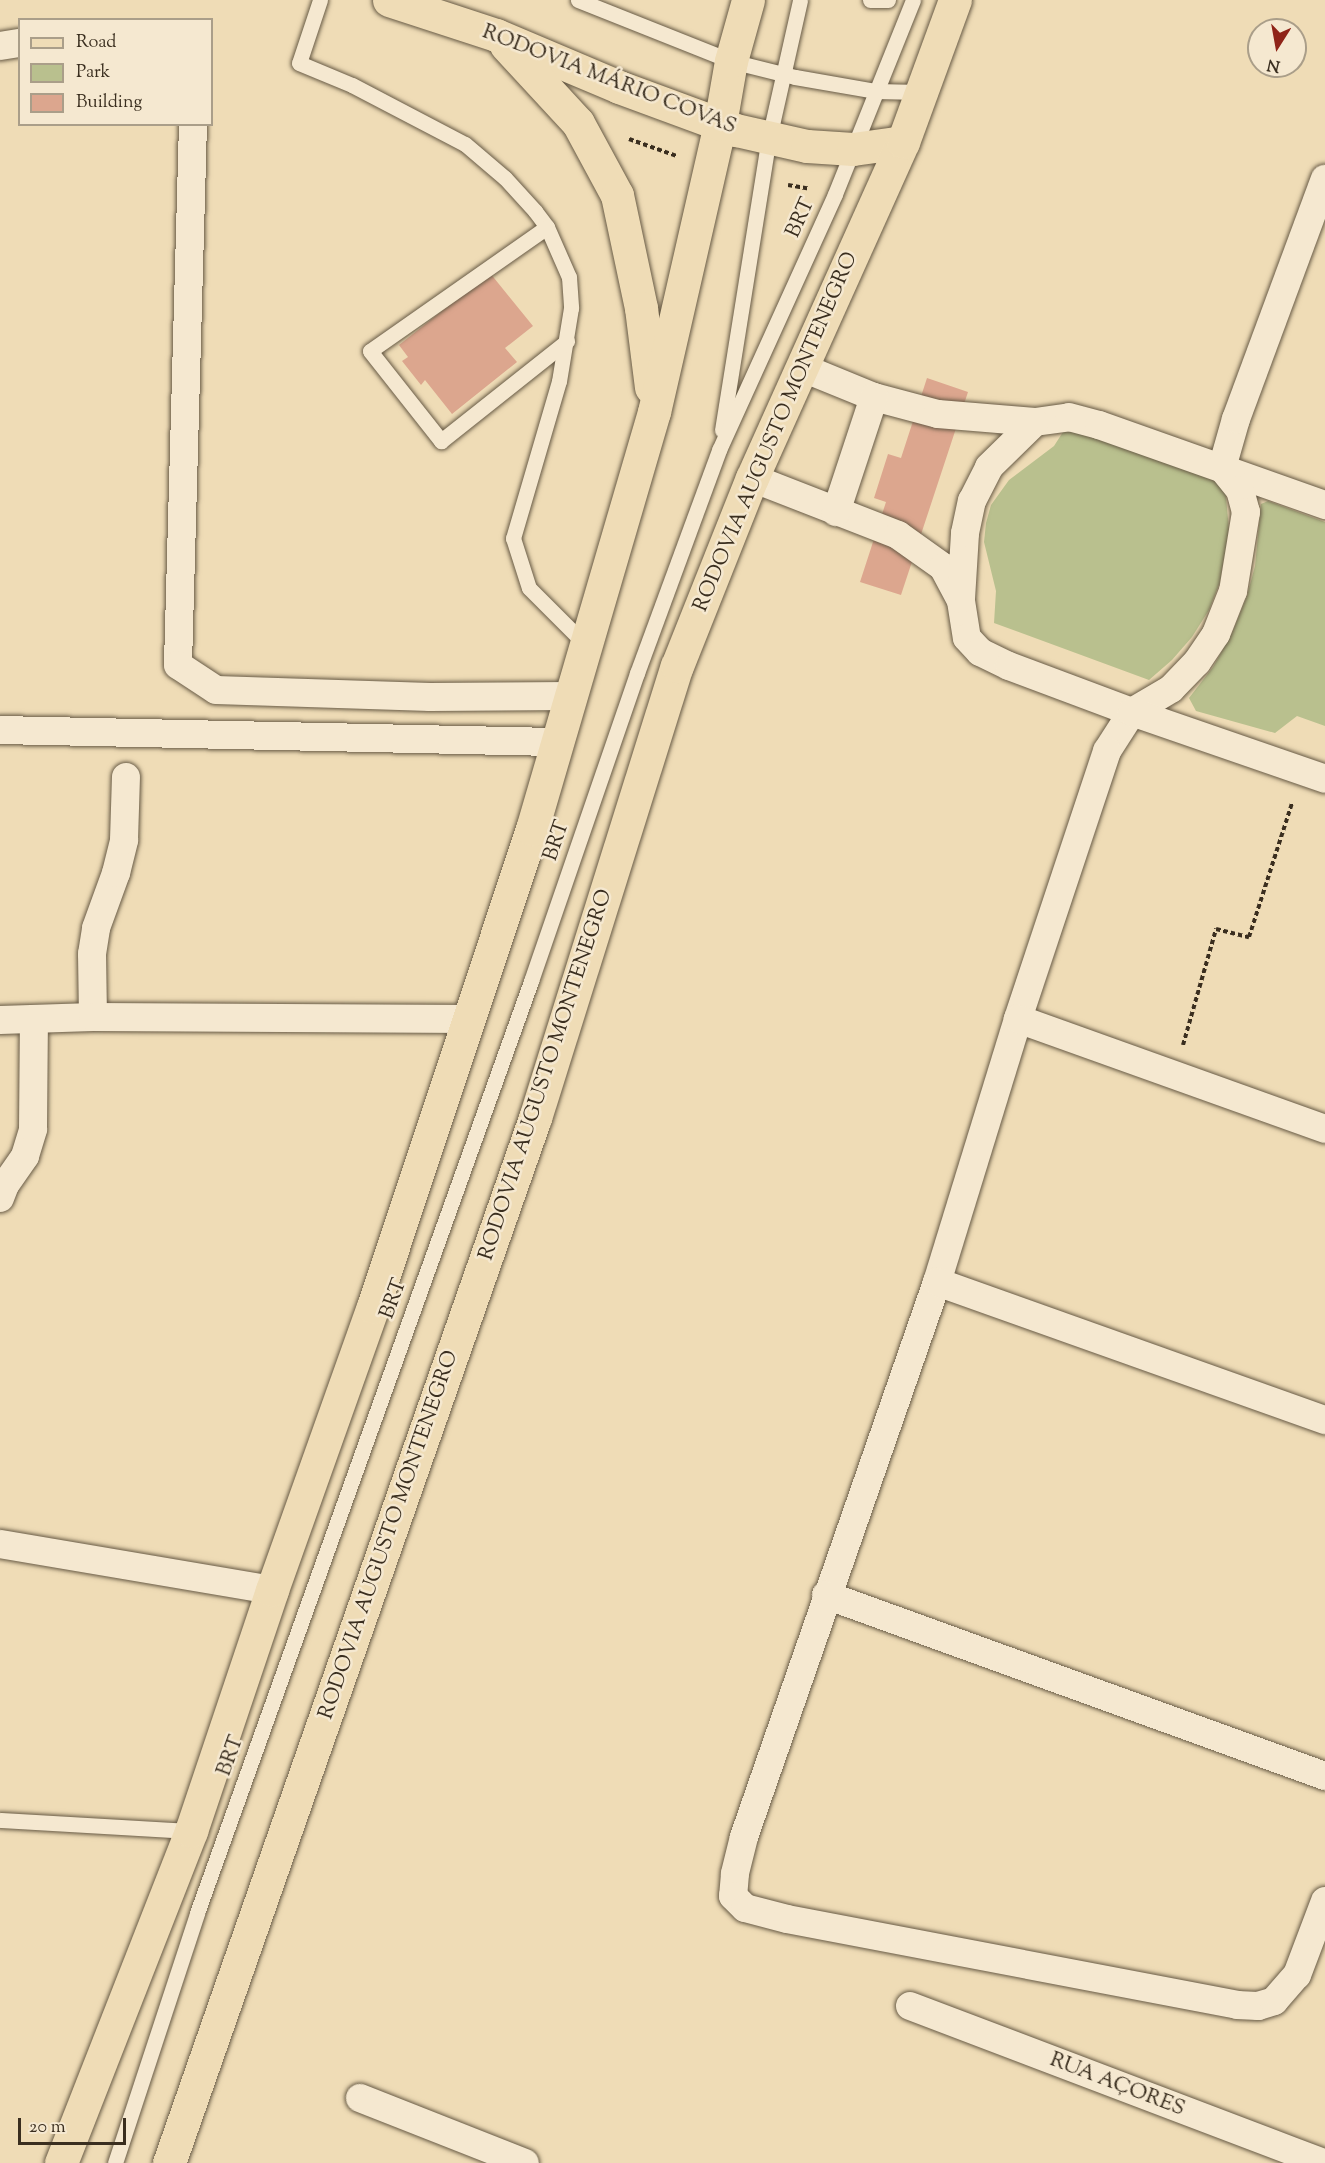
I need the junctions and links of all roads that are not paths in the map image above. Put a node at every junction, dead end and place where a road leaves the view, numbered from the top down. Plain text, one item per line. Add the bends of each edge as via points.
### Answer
1 (320, 0) edge
2 (389, 0) edge
3 (578, 0) edge
4 (748, 0) edge
5 (800, 0) edge
6 (870, 0) edge
7 (888, 0) edge
8 (912, 0) edge
9 (955, 0) edge
10 (735, 31) edge
11 (496, 35) junction
12 (18, 43) edge
13 (0, 46) edge
14 (781, 74) junction
15 (875, 91) junction
16 (921, 92) junction
17 (720, 124) junction
18 (193, 126) edge
19 (769, 138) junction
20 (903, 142) junction
21 (853, 149) junction
22 (1325, 179) edge
23 (547, 227) junction
24 (567, 341) junction
25 (803, 368) junction
26 (874, 397) junction
27 (654, 412) junction
28 (1035, 422) junction
29 (719, 450) junction
30 (1222, 468) junction
31 (752, 478) junction
32 (1325, 505) edge
33 (836, 512) junction
34 (961, 601) junction
35 (587, 646) junction
36 (569, 696) junction
37 (1132, 712) junction
38 (0, 730) edge
39 (556, 742) junction
40 (1314, 775) edge
41 (126, 777) dead end
42 (93, 1017) junction
43 (471, 1019) junction
44 (1018, 1019) junction
45 (0, 1020) edge
46 (34, 1020) junction
47 (1325, 1129) edge
48 (0, 1198) edge
49 (937, 1282) junction
50 (1325, 1420) edge
51 (0, 1544) edge
52 (272, 1590) junction
53 (826, 1595) junction
54 (1325, 1776) edge
55 (0, 1820) edge
56 (191, 1831) junction
57 (1325, 1901) edge
58 (910, 2006) dead end
59 (360, 2098) dead end
60 (1320, 2162) edge
61 (61, 2163) edge
62 (115, 2163) edge
63 (169, 2163) edge
64 (525, 2163) edge

1 - 23 lane via 299,63 352,85 465,144 505,178
2 - 11 main road, RODOVIA MÁRIO COVAS
3 - 10 lane
4 - 10 main road
5 - 14 lane, BRT
6 - 7 lane
8 - 15 lane, BRT
9 - 16 main road, RODOVIA AUGUSTO MONTENEGRO
10 - 14 lane
10 - 17 main road
11 - 17 main road, RODOVIA MÁRIO COVAS
11 - 27 main road via 578,123 617,195 641,308
12 - 13 street
14 - 15 lane
14 - 19 lane, BRT
15 - 16 lane
15 - 21 lane, BRT
16 - 20 main road, RODOVIA AUGUSTO MONTENEGRO
17 - 19 main road, RODOVIA MÁRIO COVAS
17 - 27 main road
18 - 36 street via 178,664 216,690 430,697
19 - 21 main road, RODOVIA MÁRIO COVAS
19 - 29 lane, BRT
20 - 21 main road, RODOVIA MÁRIO COVAS
20 - 25 main road, RODOVIA AUGUSTO MONTENEGRO
21 - 29 lane, BRT
22 - 30 street via 1236,419
23 - 24 lane via 568,277 571,308
23 - 24 lane via 370,351 441,441
24 - 35 lane via 513,538 529,588
25 - 26 street
25 - 31 main road, RODOVIA AUGUSTO MONTENEGRO
26 - 28 street via 938,414
26 - 33 street
27 - 35 main road
28 - 30 street via 1069,417 1099,424
28 - 34 street via 989,467 972,501 964,533
29 - 62 lane, BRT via 197,1913
30 - 32 street
30 - 37 street via 1240,490 1246,512 1233,591 1216,634 1197,662 1171,689
31 - 33 street
31 - 63 main road, RODOVIA AUGUSTO MONTENEGRO via 677,666 535,1118
33 - 34 street via 898,535 943,567
34 - 37 street via 967,638 980,652
35 - 36 main road
36 - 39 main road
37 - 40 street
37 - 44 street via 1107,751
38 - 39 street
39 - 43 main road
41 - 42 street via 124,840 96,928 92,954
42 - 43 street
42 - 46 street
43 - 52 main road
44 - 47 street
44 - 49 street
45 - 46 street
46 - 48 street via 33,1129 25,1156
49 - 50 street
49 - 53 street
51 - 52 street
52 - 56 main road
53 - 54 street
53 - 57 street via 744,1837 733,1896 745,1908 1237,2006 1258,2006 1274,2001 1297,1975
55 - 56 lane
56 - 61 main road
58 - 60 street, RUA AÇORES
59 - 64 street

